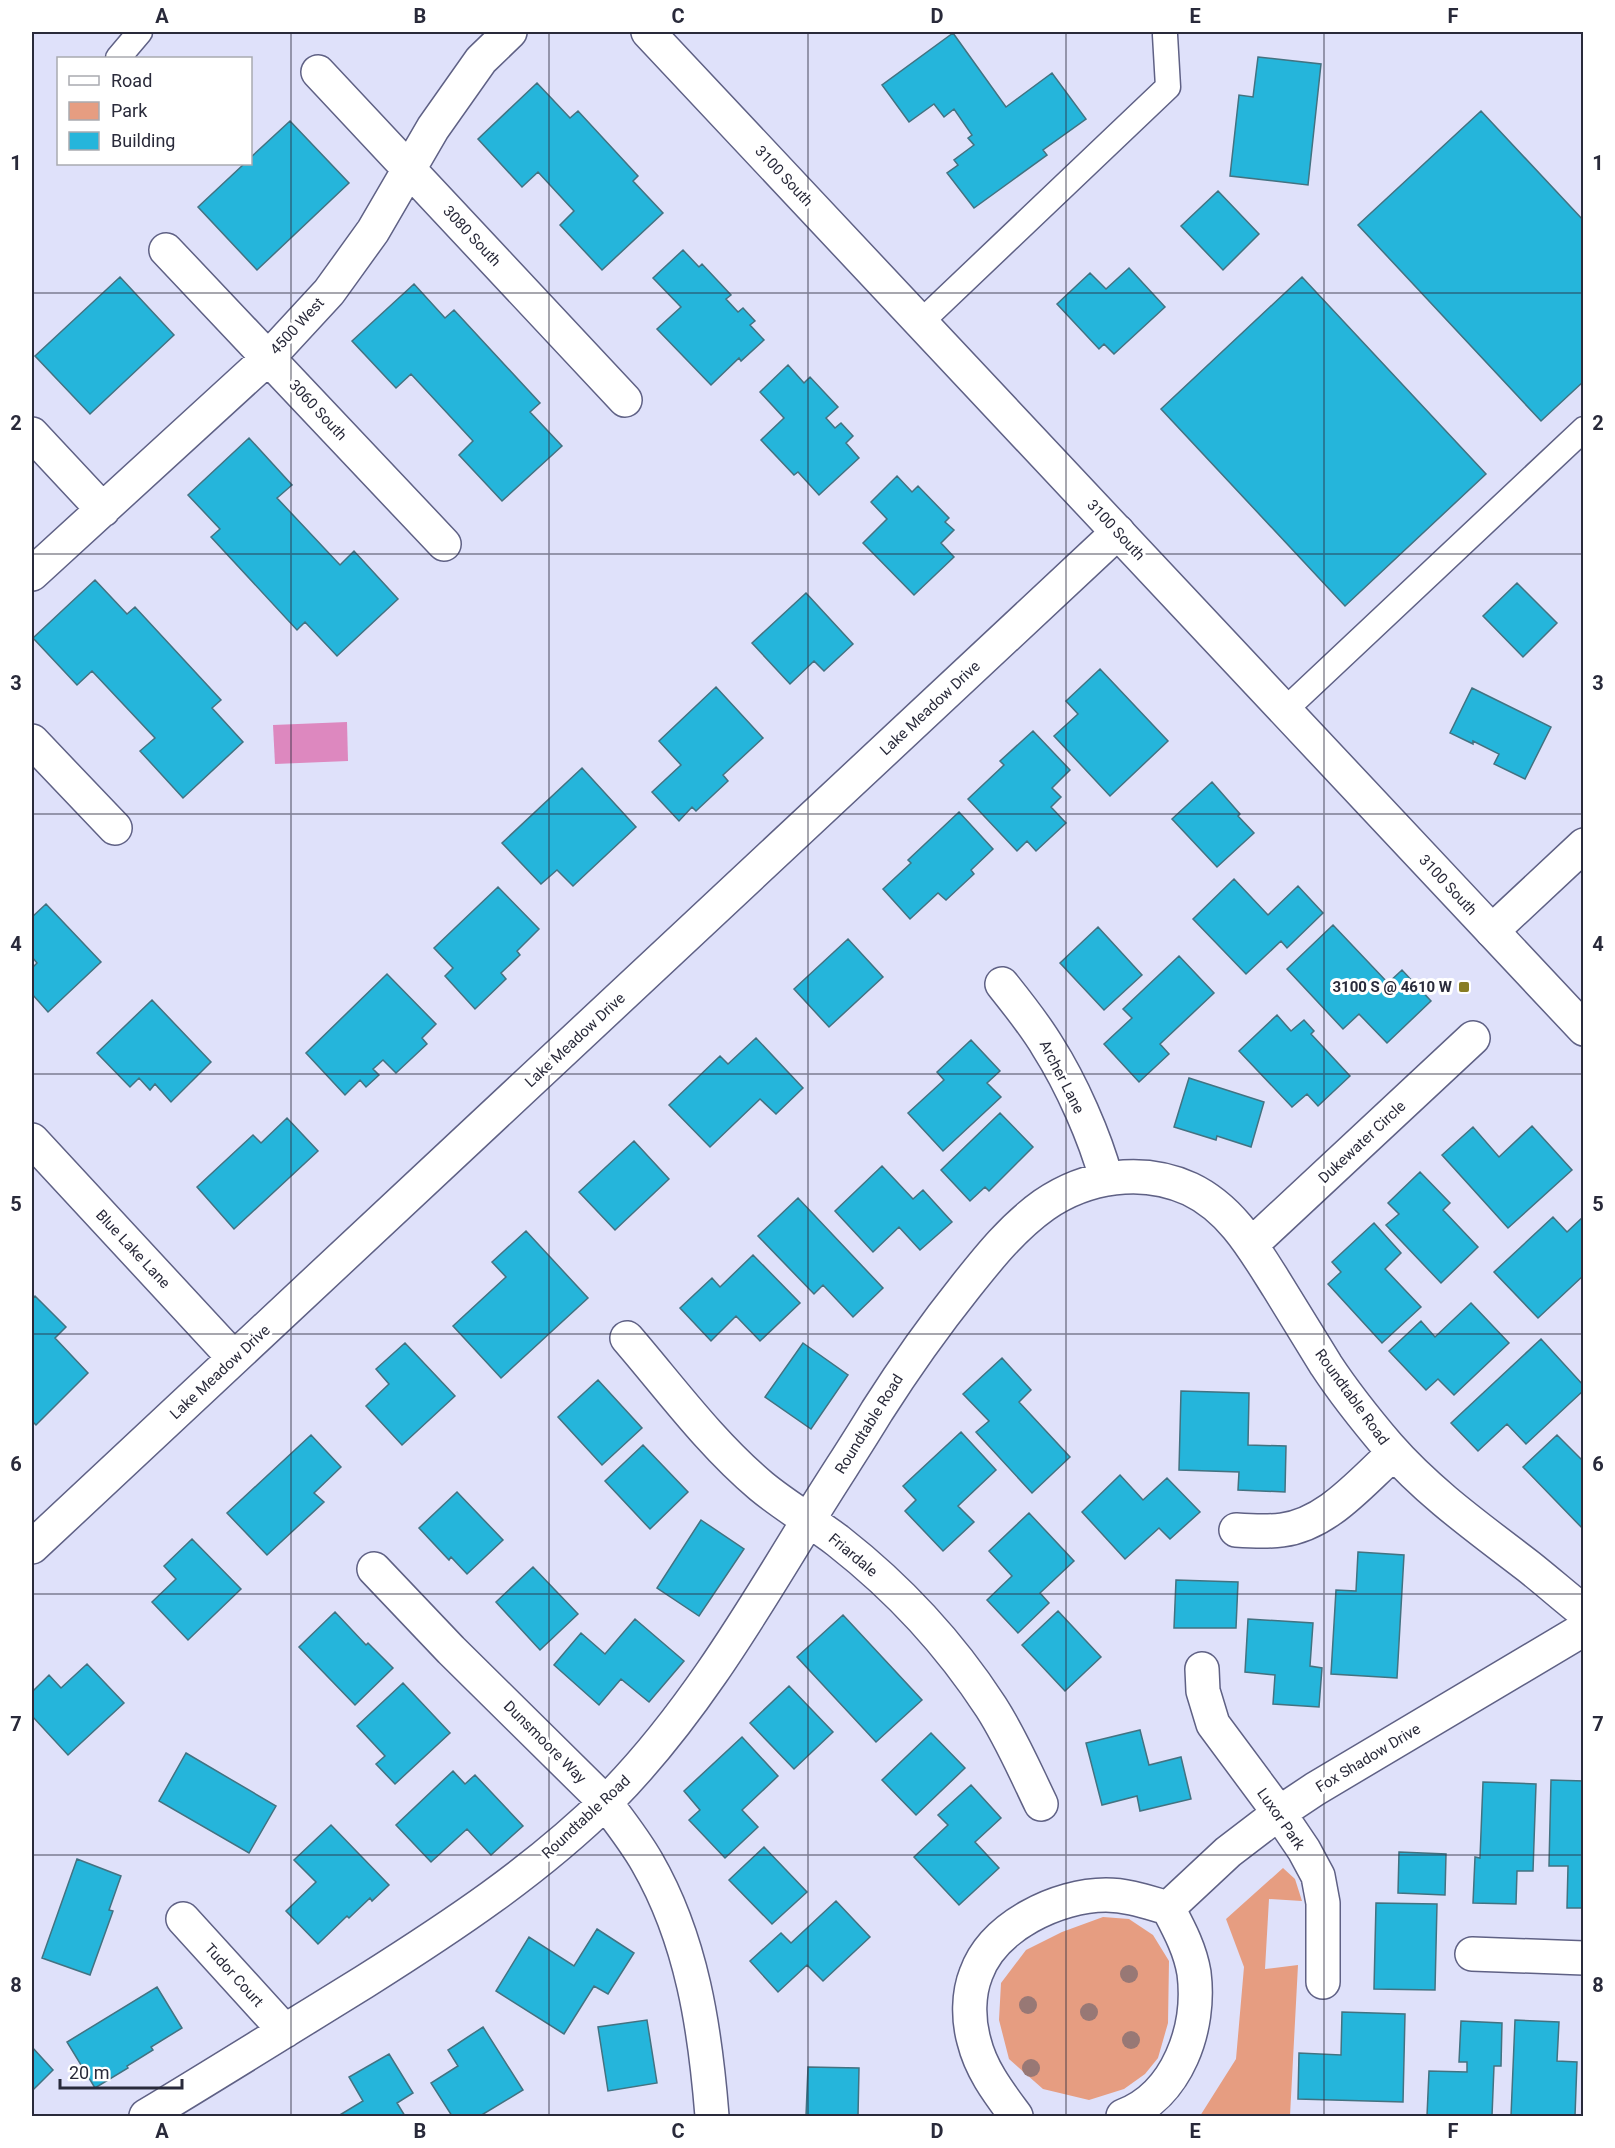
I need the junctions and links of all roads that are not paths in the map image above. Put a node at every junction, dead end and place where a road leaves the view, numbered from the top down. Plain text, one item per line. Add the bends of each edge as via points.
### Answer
1 (140, 32) edge
2 (510, 32) edge
3 (648, 32) edge
4 (1165, 35) dead end
5 (119, 57) edge
6 (318, 72) dead end
7 (410, 169) junction
8 (166, 250) dead end
9 (921, 322) junction
10 (268, 358) junction
11 (625, 400) dead end
12 (1584, 429) edge
13 (32, 434) edge
14 (102, 510) junction
15 (1118, 532) junction
16 (444, 544) dead end
17 (32, 574) edge
18 (1285, 710) junction
19 (32, 741) edge
20 (115, 828) dead end
21 (1584, 845) edge
22 (1492, 932) junction
23 (1002, 984) dead end
24 (1584, 1029) edge
25 (1473, 1038) dead end
26 (32, 1140) edge
27 (1106, 1178) junction
28 (1251, 1245) junction
29 (627, 1338) dead end
30 (234, 1358) junction
31 (1394, 1453) junction
32 (809, 1519) junction
33 (1236, 1530) dead end
34 (32, 1547) edge
35 (374, 1569) dead end
36 (1584, 1612) edge
37 (1584, 1629) edge
38 (1202, 1669) dead end
39 (605, 1802) junction
40 (1041, 1804) dead end
41 (1279, 1813) junction
42 (1168, 1908) junction
43 (183, 1919) dead end
44 (1473, 1954) dead end
45 (1584, 1958) edge
46 (1323, 1982) dead end
47 (285, 2031) junction
48 (146, 2116) edge
49 (712, 2116) edge
50 (1016, 2116) edge
51 (1123, 2116) edge

1 - 5 lane
2 - 7 street, 4500 West via 481,60 433,128
3 - 9 street, 3100 South
4 - 9 lane via 1168,87
6 - 7 street, 3080 South
7 - 10 street, 4500 West via 373,231 329,292
7 - 11 street, 3080 South
8 - 10 street, 3060 South
9 - 15 street, 3100 South
10 - 14 street, 4500 West
10 - 16 street, 3060 South
12 - 18 lane
13 - 14 street
14 - 17 street, 4500 West
15 - 18 street, 3100 South
15 - 30 street, Lake Meadow Drive
18 - 22 street, 3100 South
19 - 20 street
21 - 22 street
22 - 24 street, 3100 South
23 - 27 street, Archer Lane via 1032,1022 1063,1073
25 - 28 street, Dukewater Circle
26 - 30 street, Blue Lake Lane
27 - 28 street, Roundtable Road via 1167,1180 1189,1189 1224,1212
27 - 32 street, Roundtable Road via 1067,1191 1003,1242 926,1336
28 - 31 street, Roundtable Road via 1335,1379
29 - 32 street, Friardale via 723,1449 762,1486
30 - 34 street, Lake Meadow Drive
31 - 33 street via 1318,1518 1283,1530
31 - 36 street, Roundtable Road via 1443,1500
32 - 39 street, Roundtable Road via 715,1667 657,1745
32 - 40 street, Friardale via 894,1589 947,1646 992,1708
35 - 39 street, Dunsmoore Way
37 - 41 street, Fox Shadow Drive
38 - 41 street, Luxor Park via 1213,1724
39 - 47 street, Roundtable Road via 480,1906
39 - 49 street, Dunsmoore Way via 647,1862 681,1939 702,2023
41 - 42 street, Fox Shadow Drive via 1228,1852
41 - 46 street, Luxor Park via 1318,1876 1323,1903
42 - 50 street via 1130,1896 1077,1898 1028,1917 989,1950 970,1992 974,2041 993,2086
42 - 51 street via 1187,1945 1194,1973 1191,2026 1186,2048 1165,2085 1150,2101
43 - 47 street, Tudor Court
44 - 45 street
47 - 48 street, Roundtable Road

